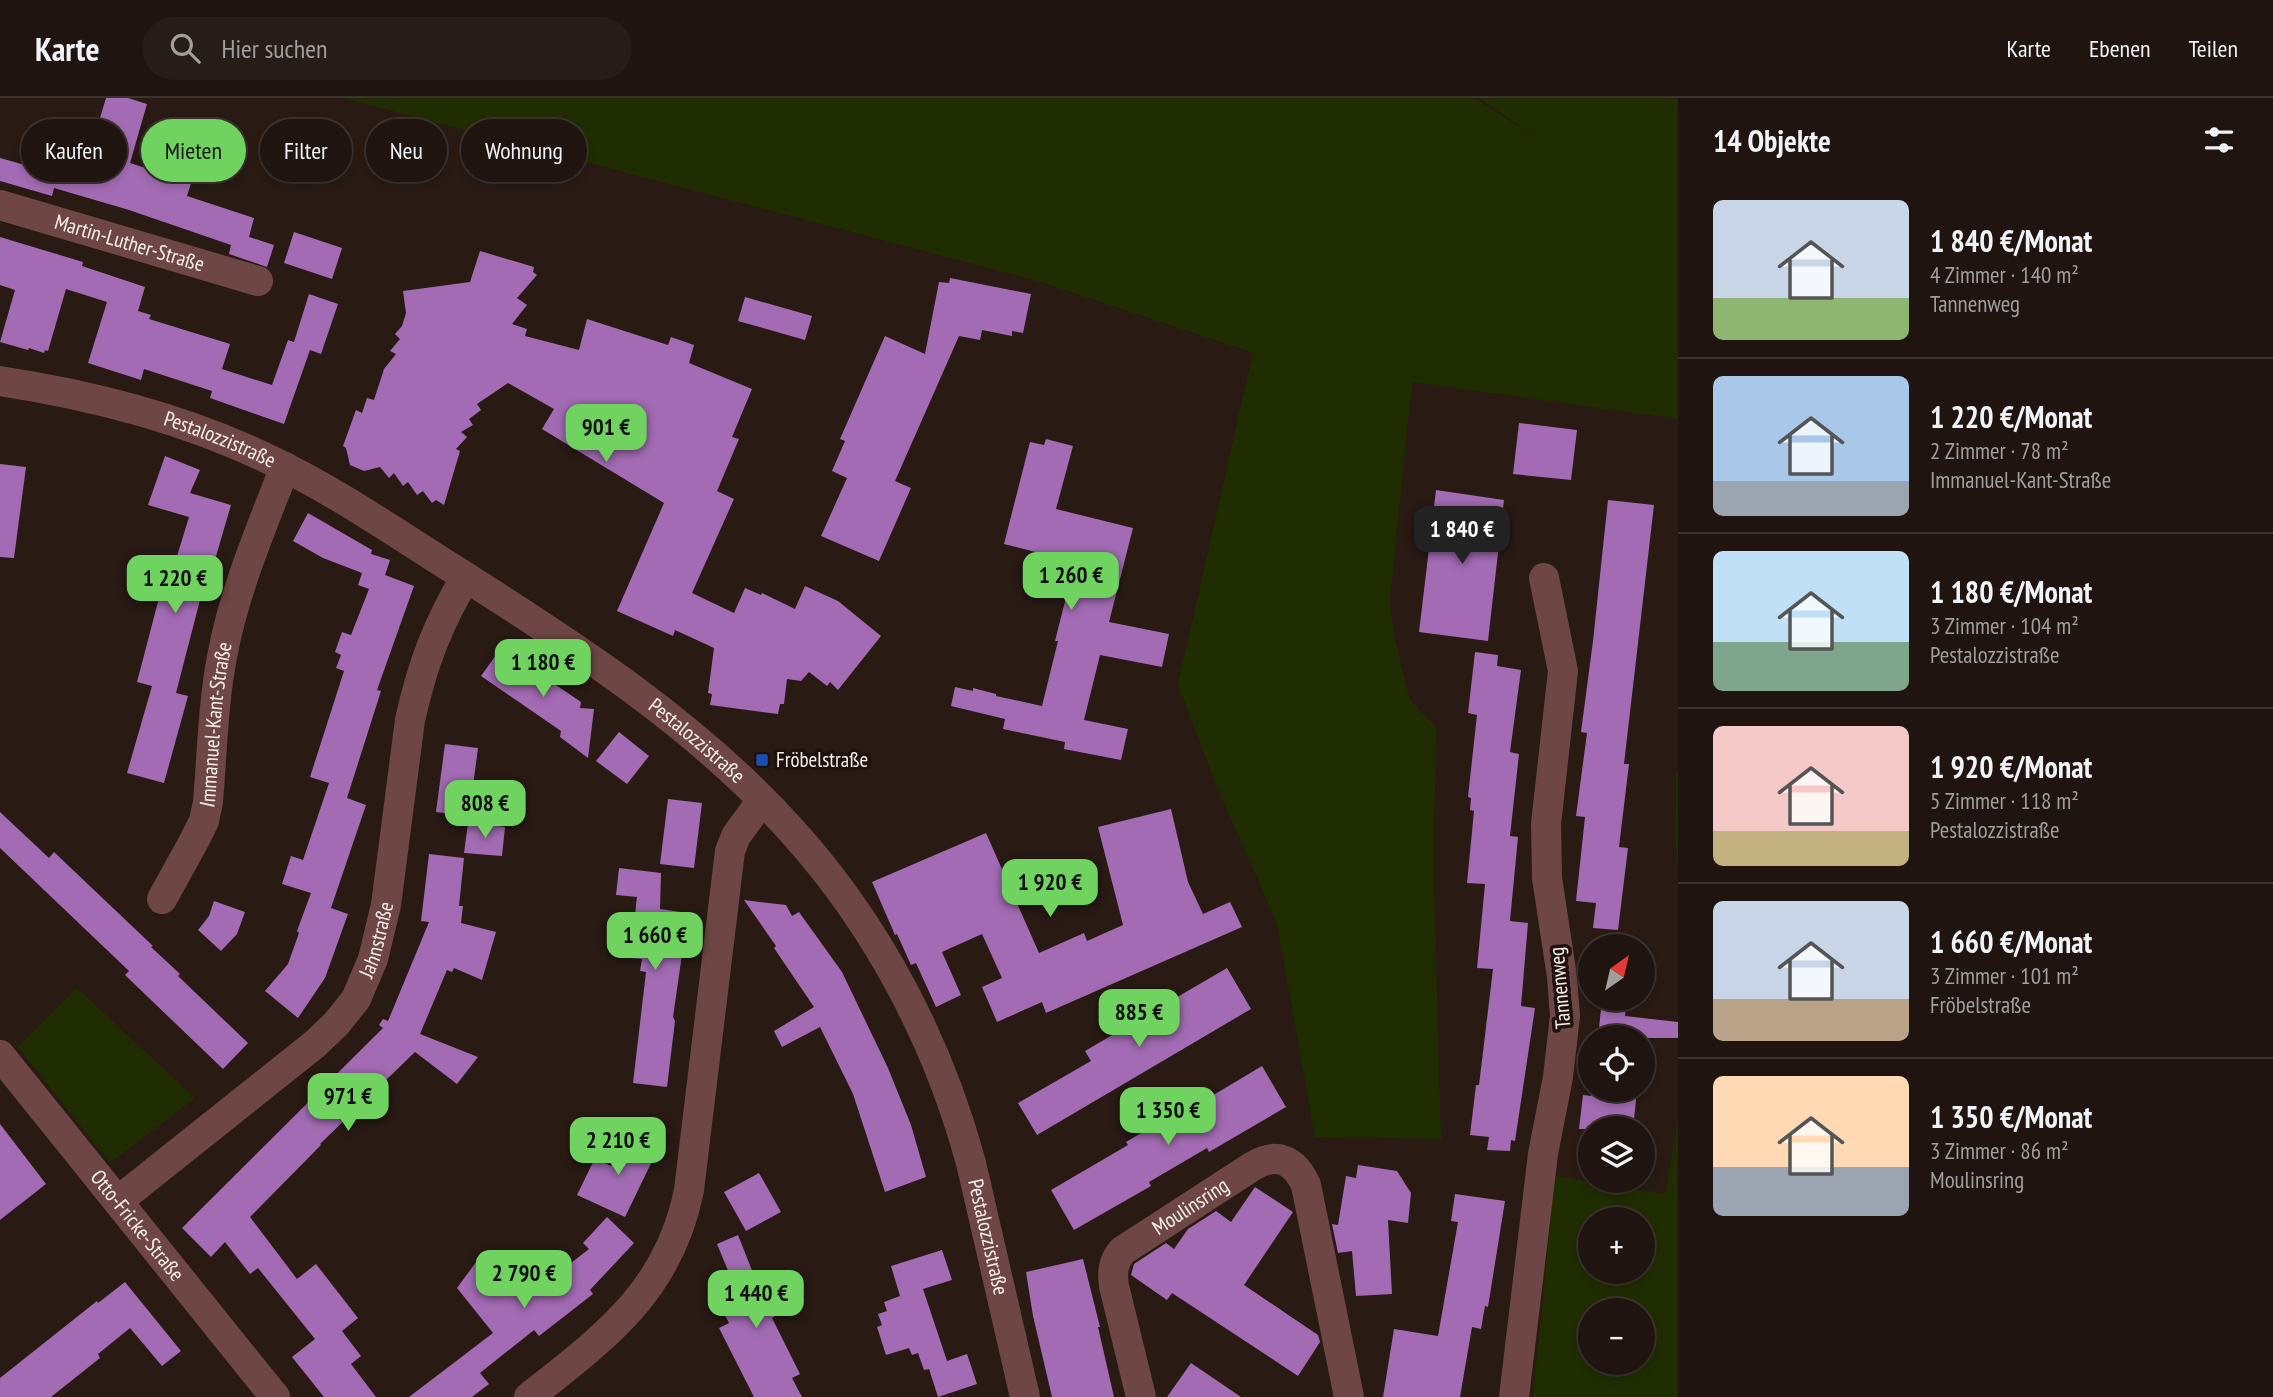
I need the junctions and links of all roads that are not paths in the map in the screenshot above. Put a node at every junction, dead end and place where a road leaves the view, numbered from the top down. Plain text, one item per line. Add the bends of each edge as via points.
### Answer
1 (0, 205) edge
2 (258, 281) dead end
3 (0, 381) edge
4 (285, 467) junction
5 (466, 577) junction
6 (1544, 578) dead end
7 (762, 800) junction
8 (162, 898) dead end
9 (0, 1055) edge
10 (118, 1201) junction
11 (275, 1397) edge
12 (529, 1397) edge
13 (1025, 1397) edge
14 (1141, 1397) edge
15 (1349, 1397) edge
16 (1514, 1397) edge

1 - 2 street, Martin-Luther-Straße
3 - 4 street, Pestalozzistraße via 126,405 194,427
4 - 5 street, Pestalozzistraße
4 - 8 street, Immanuel-Kant-Straße via 228,626 204,821
5 - 7 street, Pestalozzistraße via 647,700
5 - 10 street, Jahnstraße via 444,613 420,677 382,924 356,999 316,1044
6 - 16 street, Tannenweg via 1563,671 1546,824 1547,878 1565,1016
7 - 12 street via 730,851 689,1190 678,1233 640,1300
7 - 13 street, Pestalozzistraße via 846,897 896,978 936,1060 971,1163
9 - 10 street, Otto-Fricke-Straße
10 - 11 street, Otto-Fricke-Straße
14 - 15 street, Moulinsring via 1114,1286 1115,1259 1253,1166 1275,1158 1297,1169 1306,1185

